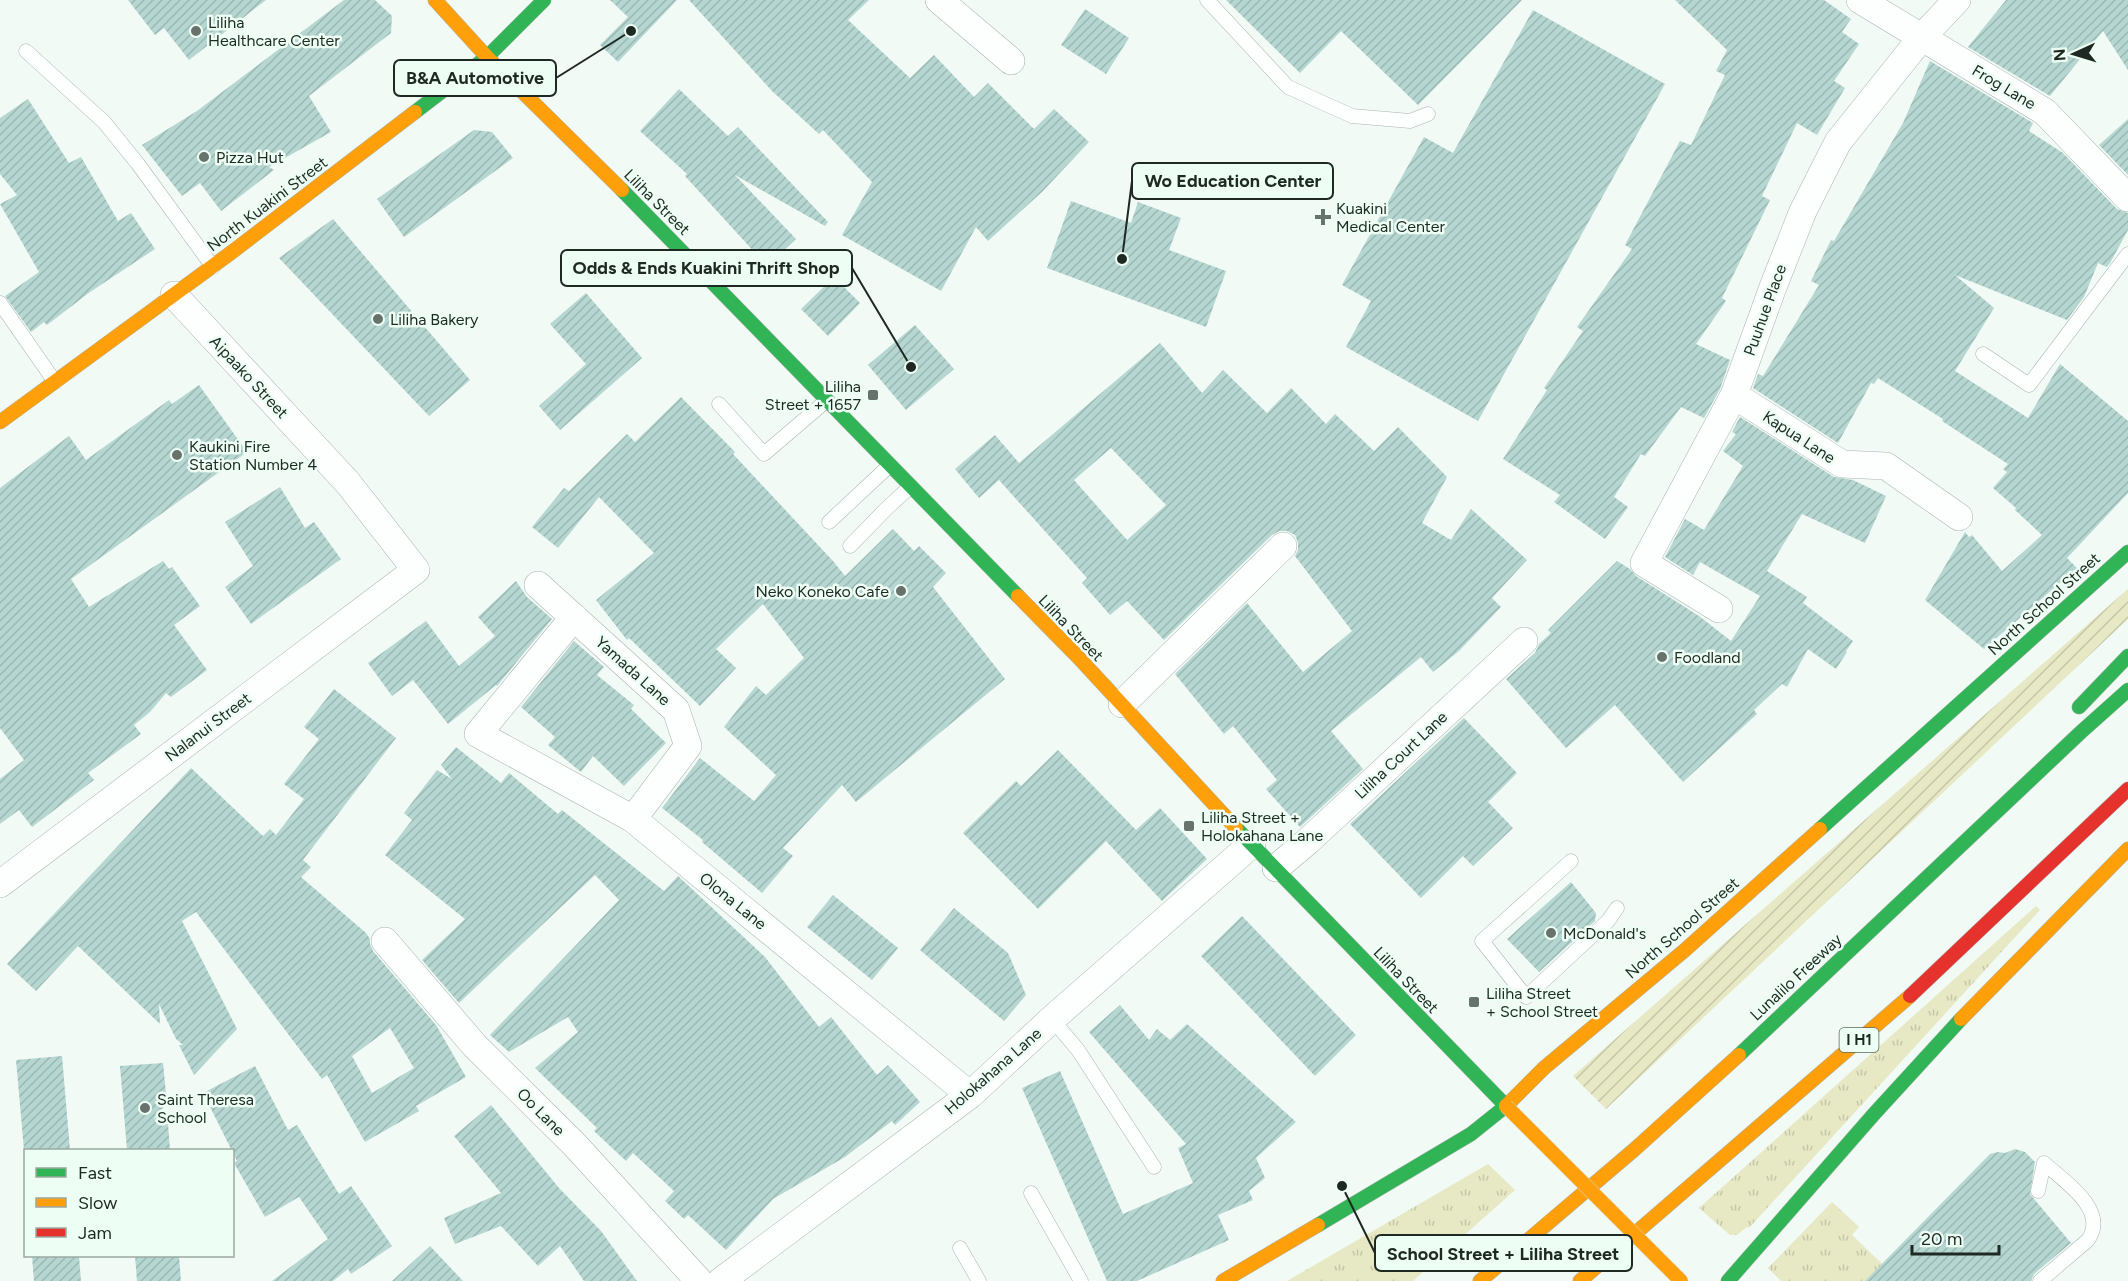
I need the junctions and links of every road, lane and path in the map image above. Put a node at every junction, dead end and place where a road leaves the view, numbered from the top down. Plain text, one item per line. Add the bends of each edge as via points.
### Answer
1 (435, 0) edge
2 (544, 0) edge
3 (939, 0) edge
4 (1207, 0) edge
5 (1860, 0) edge
6 (1957, 0) edge
7 (1923, 38) junction
8 (26, 51) dead end
9 (487, 57) junction
10 (1011, 61) dead end
11 (1428, 114) dead end
12 (2128, 198) edge
13 (2128, 254) edge
14 (213, 267) junction
15 (174, 295) junction
16 (0, 303) edge
17 (1983, 354) dead end
18 (55, 382) junction
19 (1734, 395) junction
20 (826, 401) junction
21 (719, 404) dead end
22 (0, 422) edge
23 (889, 466) junction
24 (910, 487) junction
25 (1959, 518) dead end
26 (829, 522) dead end
27 (850, 546) dead end
28 (1283, 546) dead end
29 (2128, 552) edge
30 (416, 570) joint
31 (538, 585) dead end
32 (1719, 609) dead end
33 (574, 617) junction
34 (1524, 641) dead end
35 (2128, 656) edge
36 (2128, 690) edge
37 (1122, 704) junction
38 (2071, 716) dead end
39 (2128, 789) edge
40 (1997, 792) dead end
41 (633, 819) junction
42 (1252, 844) junction
43 (2128, 849) edge
44 (1571, 861) dead end
45 (1276, 868) junction
46 (0, 884) edge
47 (1617, 908) dead end
48 (385, 941) dead end
49 (1792, 1005) junction
50 (1052, 1019) junction
51 (970, 1095) junction
52 (1506, 1106) junction
53 (1154, 1167) dead end
54 (2038, 1191) dead end
55 (1031, 1193) dead end
56 (1279, 1247) junction
57 (960, 1248) dead end
58 (699, 1281) edge
59 (721, 1281) edge
60 (979, 1281) edge
61 (1081, 1281) edge
62 (1223, 1281) edge
63 (1245, 1281) edge
64 (1479, 1281) edge
65 (1580, 1281) edge
66 (1681, 1281) edge
67 (1728, 1281) edge
68 (2040, 1281) edge

1 - 9 main road, Liliha Street
2 - 9 main road, North Kuakini Street
3 - 10 street
4 - 11 lane via 1288,87 1352,116 1410,121
5 - 7 street, Frog Lane
6 - 7 street, Puuhue Place
7 - 12 street, Frog Lane via 2045,112
7 - 19 street, Puuhue Place via 1838,142 1803,211
8 - 14 lane via 104,122
9 - 14 main road, North Kuakini Street
9 - 20 main road, Liliha Street via 658,226
13 - 17 lane via 2029,385
14 - 15 main road, North Kuakini Street
15 - 18 main road, North Kuakini Street
15 - 30 street, Aipaako Street via 348,483
16 - 18 lane
18 - 22 main road, North Kuakini Street
19 - 25 street, Kapua Lane via 1842,464 1886,466
19 - 32 street, Puuhue Place via 1644,563
20 - 21 lane via 764,454
20 - 23 main road, Liliha Street
23 - 24 main road, Liliha Street
23 - 26 lane
24 - 27 lane
24 - 37 main road, Liliha Street
28 - 37 street
29 - 52 main road, North School Street via 1685,950 1544,1068
30 - 46 street, Nalanui Street
31 - 33 street, Yamada Lane
33 - 41 street, Yamada Lane via 676,710 688,746
33 - 41 street, Olona Lane via 478,734
34 - 45 street, Liliha Court Lane
35 - 38 main road
36 - 49 main road, Lunalilo Freeway
37 - 42 main road, Liliha Street
39 - 65 main road, I H1 via 1912,994
40 - 49 main road
41 - 51 street, Olona Lane
42 - 45 main road, Liliha Street
42 - 50 street, Holokahana Lane
43 - 67 main road via 1968,1011
44 - 47 lane via 1482,941 1526,998
45 - 52 main road, Liliha Street
48 - 58 street, Oo Lane via 475,1046 575,1145
49 - 64 main road, Lunalilo Freeway via 1649,1136
50 - 51 street, Holokahana Lane
50 - 53 lane via 1078,1050
51 - 59 street, Holokahana Lane
52 - 56 main road, North School Street via 1471,1134
52 - 66 main road, Liliha Street, bridge
54 - 68 lane via 2044,1163 2088,1206 2094,1224 2088,1240
55 - 61 lane
56 - 62 main road, North School Street
56 - 63 main road
57 - 60 lane

